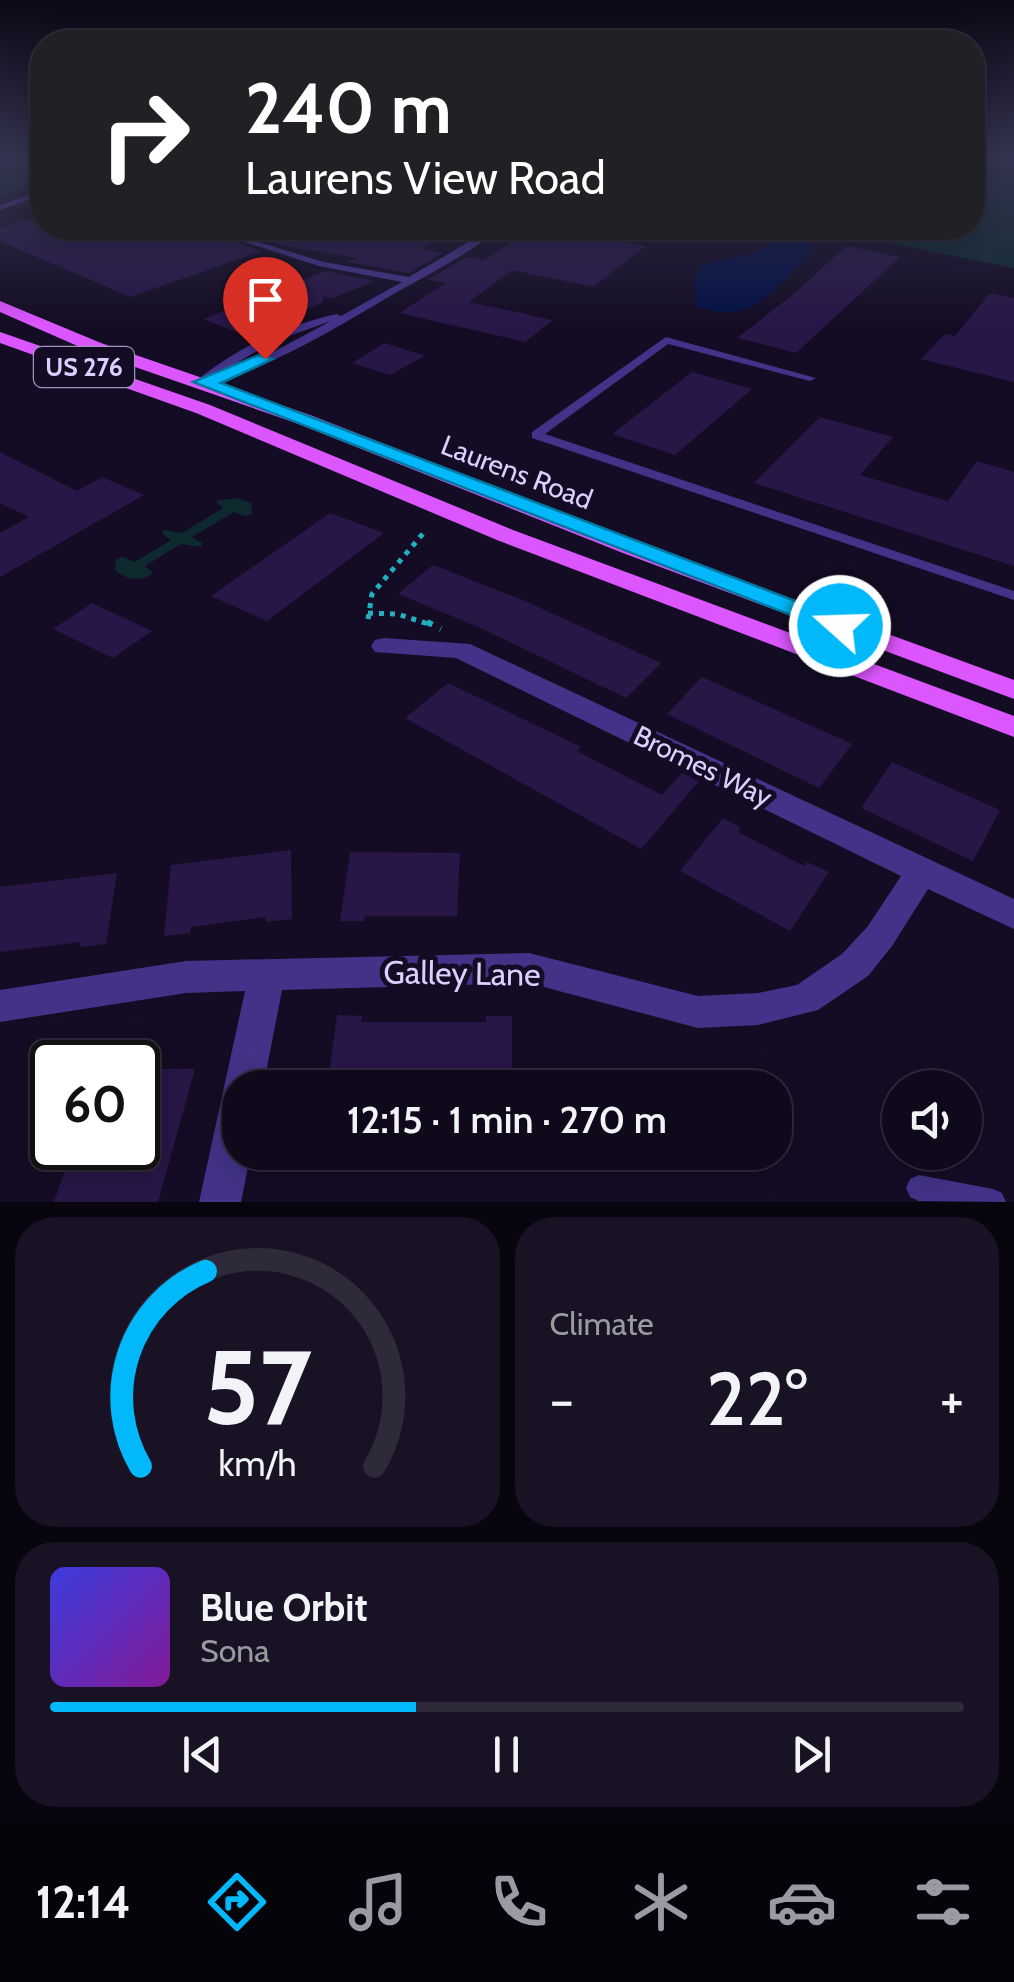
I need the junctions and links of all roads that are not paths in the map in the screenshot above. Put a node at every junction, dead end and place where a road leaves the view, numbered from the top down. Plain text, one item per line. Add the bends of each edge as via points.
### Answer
1 (243, 240) edge
2 (478, 240) edge
3 (413, 282) junction
4 (0, 306) edge
5 (0, 336) edge
6 (810, 378) dead end
7 (202, 382) junction
8 (169, 396) junction
9 (631, 548) junction
10 (608, 574) junction
11 (1014, 596) edge
12 (384, 646) dead end
13 (1014, 690) edge
14 (1014, 727) edge
15 (922, 871) junction
16 (1014, 915) edge
17 (266, 973) junction
18 (0, 1006) edge
19 (247, 1070) edge
20 (226, 1170) edge
21 (919, 1188) dead end
22 (220, 1202) edge
23 (993, 1202) edge

1 - 3 lane
2 - 3 lane
3 - 7 lane via 265,359
4 - 7 main road, Laurens Road / US 276
5 - 8 main road, US 276
6 - 11 lane via 666,340 536,434
7 - 8 main road
7 - 9 main road, Laurens Road / US 276
8 - 10 main road, US 276
9 - 10 main road
9 - 13 main road, Laurens Road / US 276
10 - 14 main road, US 276
12 - 15 street, Bromes Way via 461,650
15 - 16 street, Bromes Way
15 - 17 street, Galley Lane via 856,965 805,999 758,1009 698,1012 529,968
17 - 18 street, Galley Lane via 186,976
17 - 19 street
20 - 22 street
21 - 23 lane

